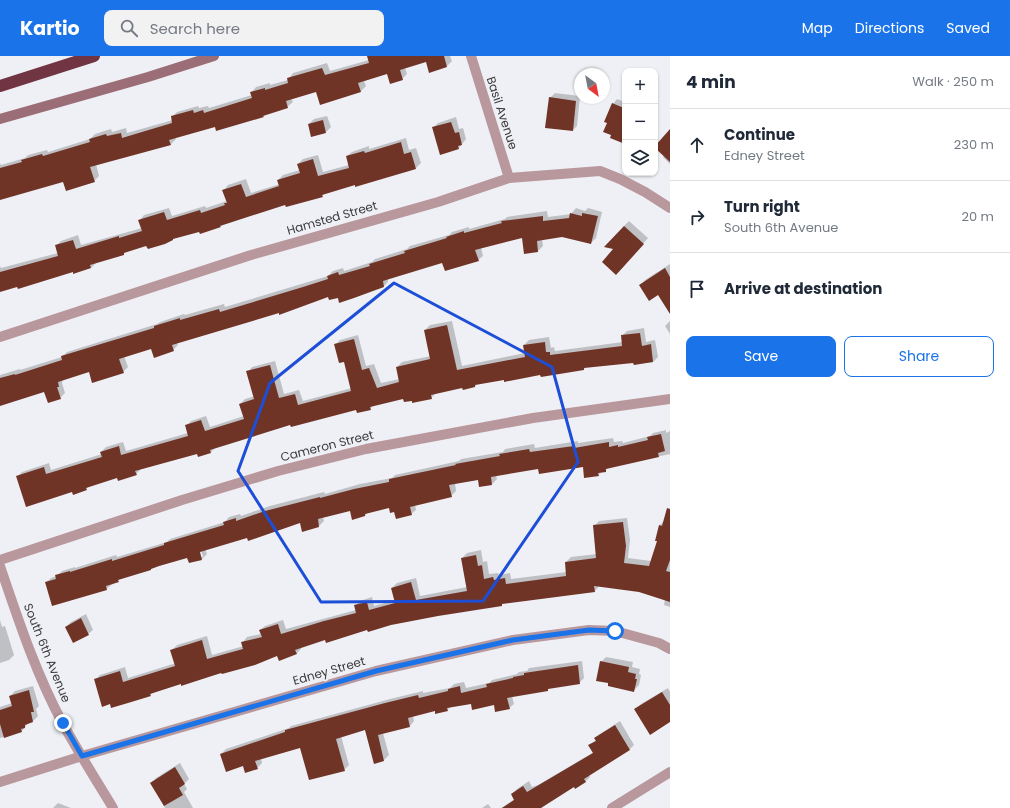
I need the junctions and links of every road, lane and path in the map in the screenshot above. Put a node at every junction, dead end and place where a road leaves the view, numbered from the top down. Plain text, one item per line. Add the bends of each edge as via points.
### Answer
1 (94, 56) edge
2 (214, 56) edge
3 (471, 56) edge
4 (0, 86) edge
5 (0, 119) edge
6 (509, 178) junction
7 (670, 208) edge
8 (0, 337) edge
9 (670, 399) edge
10 (0, 560) edge
11 (0, 566) edge
12 (670, 649) edge
13 (82, 756) junction
14 (670, 772) edge
15 (0, 782) edge
16 (113, 808) edge
17 (612, 808) edge

1 - 4 highway
2 - 5 main road
3 - 6 street, Basil Avenue
6 - 7 street, Hamsted Street via 600,171 645,192
6 - 8 street, Hamsted Street via 438,202 251,255
9 - 10 street, Cameron Street via 533,418 366,449 278,471 182,500
11 - 13 street, South 6th Avenue via 46,688
12 - 13 street, Edney Street via 659,643 615,631 589,630 513,640 376,671
13 - 15 street, Edney Street
13 - 16 street, South 6th Avenue
14 - 17 street

